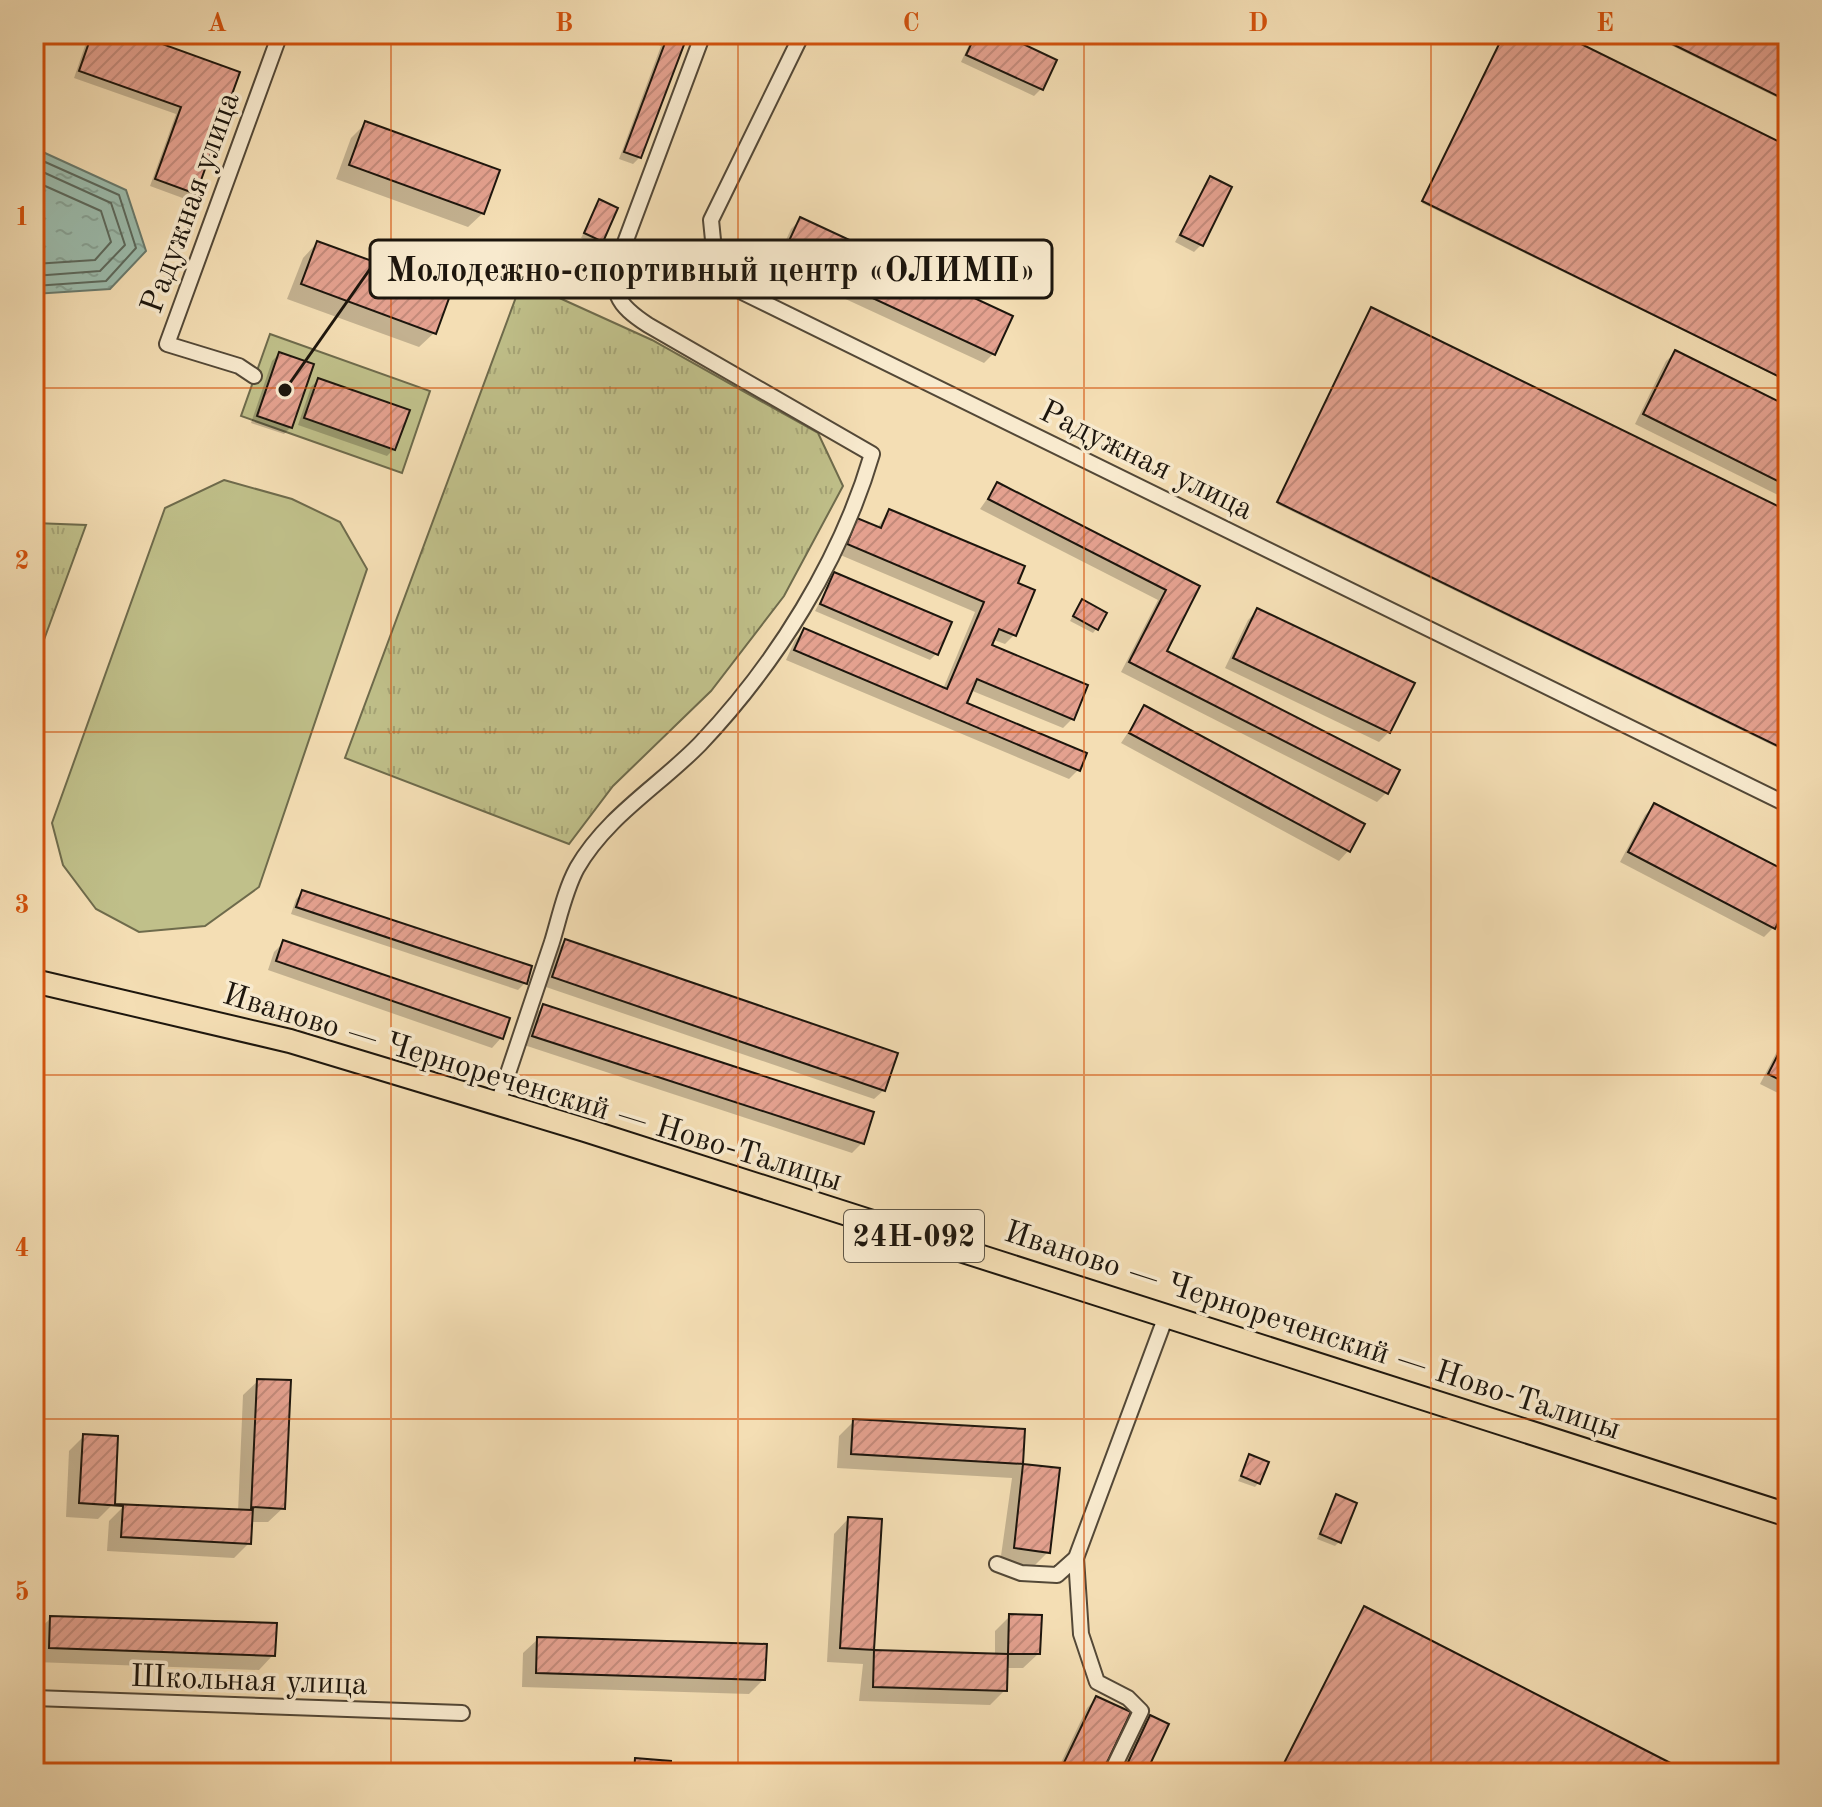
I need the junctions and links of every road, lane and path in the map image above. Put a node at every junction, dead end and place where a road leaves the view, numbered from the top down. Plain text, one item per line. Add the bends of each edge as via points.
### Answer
1 (280, 34) edge
2 (703, 34) edge
3 (802, 34) edge
4 (254, 376) dead end
5 (1788, 805) edge
6 (34, 981) edge
7 (498, 1103) junction
8 (1166, 1316) junction
9 (1788, 1515) edge
10 (1076, 1558) junction
11 (997, 1564) dead end
12 (34, 1698) edge
13 (462, 1713) dead end
14 (1111, 1773) edge

1 - 4 street, Радужная улица via 167,344 239,366
2 - 7 street via 620,256 613,281 618,296 627,311 648,325 872,454 861,491 823,571 739,701 698,746 600,834 576,870
3 - 5 street, Радужная улица via 711,220 715,260 722,275 742,292
6 - 7 main road, Иваново — Чернореченский — Ново-Талицы / 24Н-092 via 290,1041
7 - 8 main road, Иваново — Чернореченский — Ново-Талицы / 24Н-092
8 - 9 main road, Иваново — Чернореченский — Ново-Талицы / 24Н-092
8 - 10 street
10 - 11 street via 1057,1575 1021,1573
10 - 14 street via 1081,1634 1097,1682 1141,1711
12 - 13 street, Школьная улица

